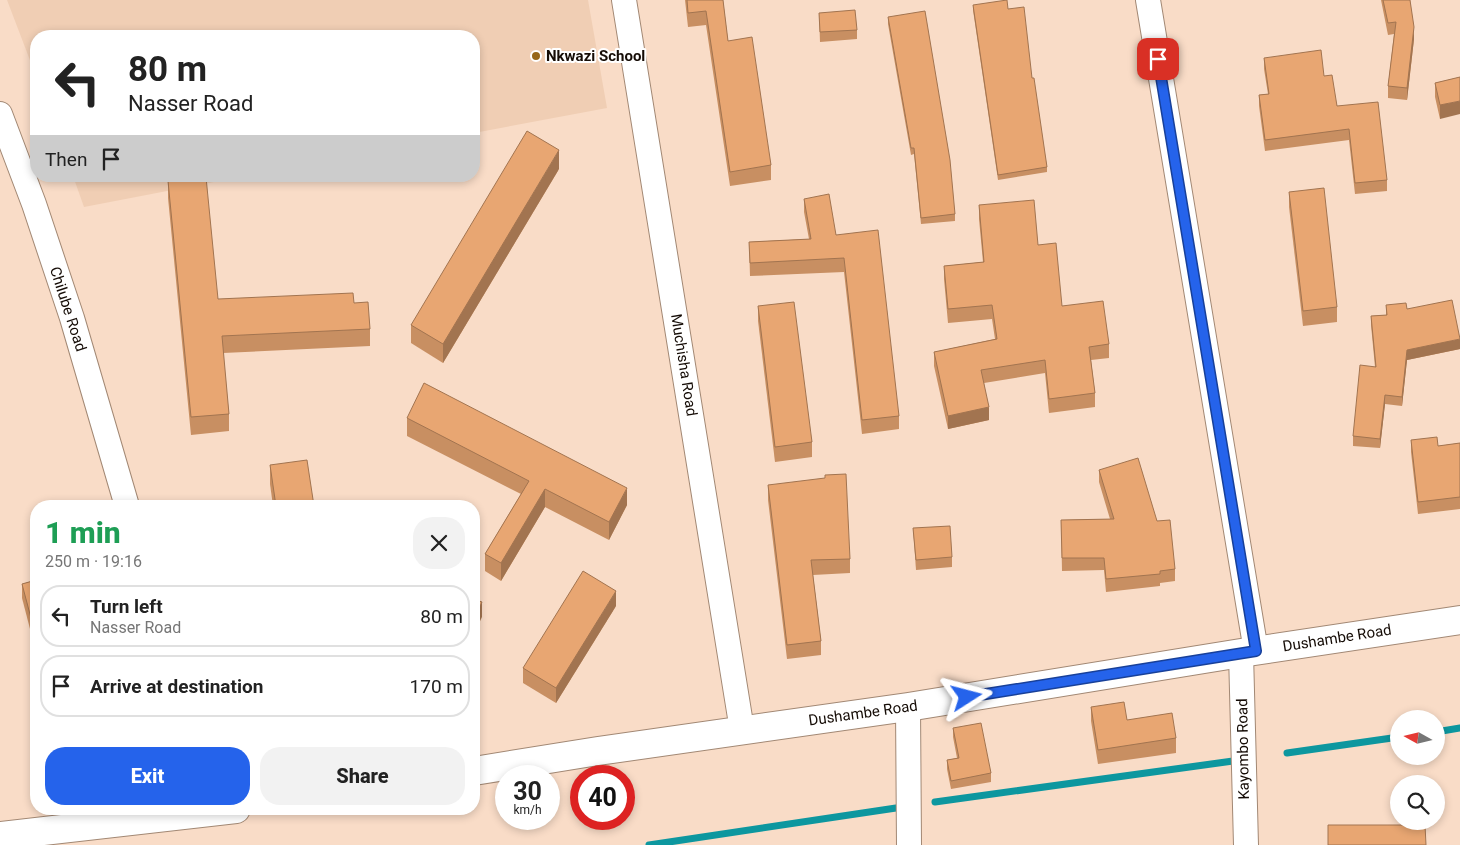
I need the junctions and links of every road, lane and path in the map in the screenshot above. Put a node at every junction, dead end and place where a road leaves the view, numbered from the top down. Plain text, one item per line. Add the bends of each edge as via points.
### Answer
1 (624, 0) edge
2 (1148, 0) edge
3 (0, 114) edge
4 (125, 500) edge
5 (1460, 620) edge
6 (1249, 652) junction
7 (908, 707) junction
8 (742, 730) junction
9 (480, 770) edge
10 (180, 815) edge
11 (0, 836) edge
12 (909, 845) edge
13 (1246, 845) edge

1 - 8 street, Muchisha Road
2 - 6 street, Kayombo Road
3 - 4 street, Chilube Road via 72,318
5 - 6 street, Dushambe Road
6 - 7 street, Dushambe Road
6 - 13 street, Kayombo Road
7 - 8 street, Dushambe Road
7 - 12 street
8 - 9 street, Dushambe Road
10 - 11 street

